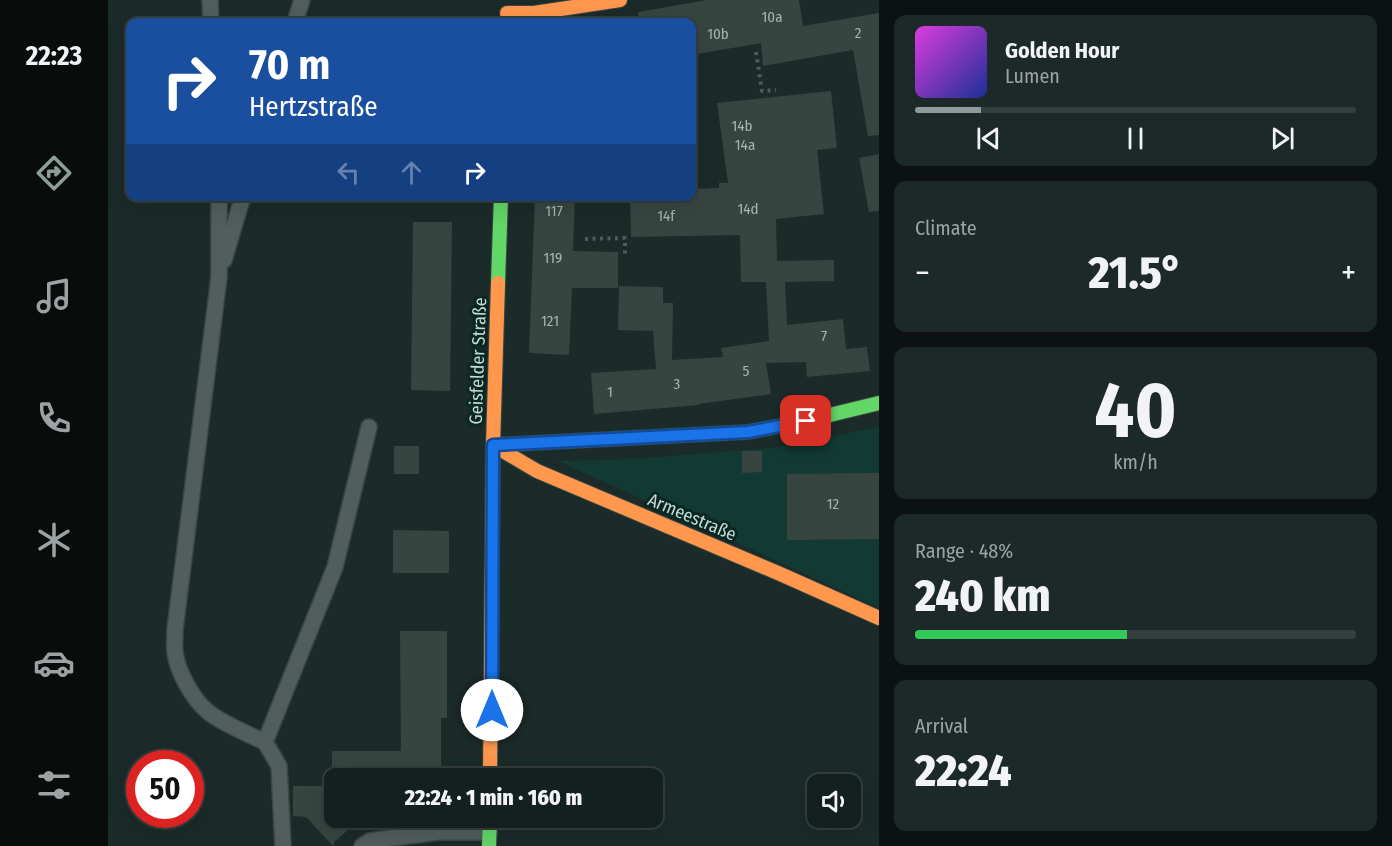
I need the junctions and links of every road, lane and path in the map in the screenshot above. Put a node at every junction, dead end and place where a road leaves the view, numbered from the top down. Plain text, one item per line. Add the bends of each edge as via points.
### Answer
1 (210, 0) edge
2 (302, 0) edge
3 (620, 0) edge
4 (507, 12) edge
5 (212, 18) edge
6 (296, 18) edge
7 (756, 52) dead end
8 (776, 90) dead end
9 (219, 201) edge
10 (242, 201) edge
11 (501, 201) edge
12 (585, 239) dead end
13 (625, 254) dead end
14 (219, 277) junction
15 (879, 402) edge
16 (369, 427) dead end
17 (493, 445) junction
18 (879, 618) edge
19 (265, 742) junction
20 (490, 768) edge
21 (490, 832) edge
22 (283, 846) edge
23 (362, 846) edge

1 - 5 lane
2 - 6 lane
3 - 4 street via 534,13
7 - 8 path via 762,91
9 - 14 lane
10 - 14 lane
11 - 17 street, Geisfelder Straße
12 - 13 path via 625,238
14 - 19 lane via 175,653 180,673 207,711
15 - 17 street via 748,432
16 - 19 lane via 335,567
17 - 18 street, Armeestraße via 537,471
17 - 20 street, Geisfelder Straße
19 - 22 lane via 279,766
21 - 23 lane via 438,832 369,841

